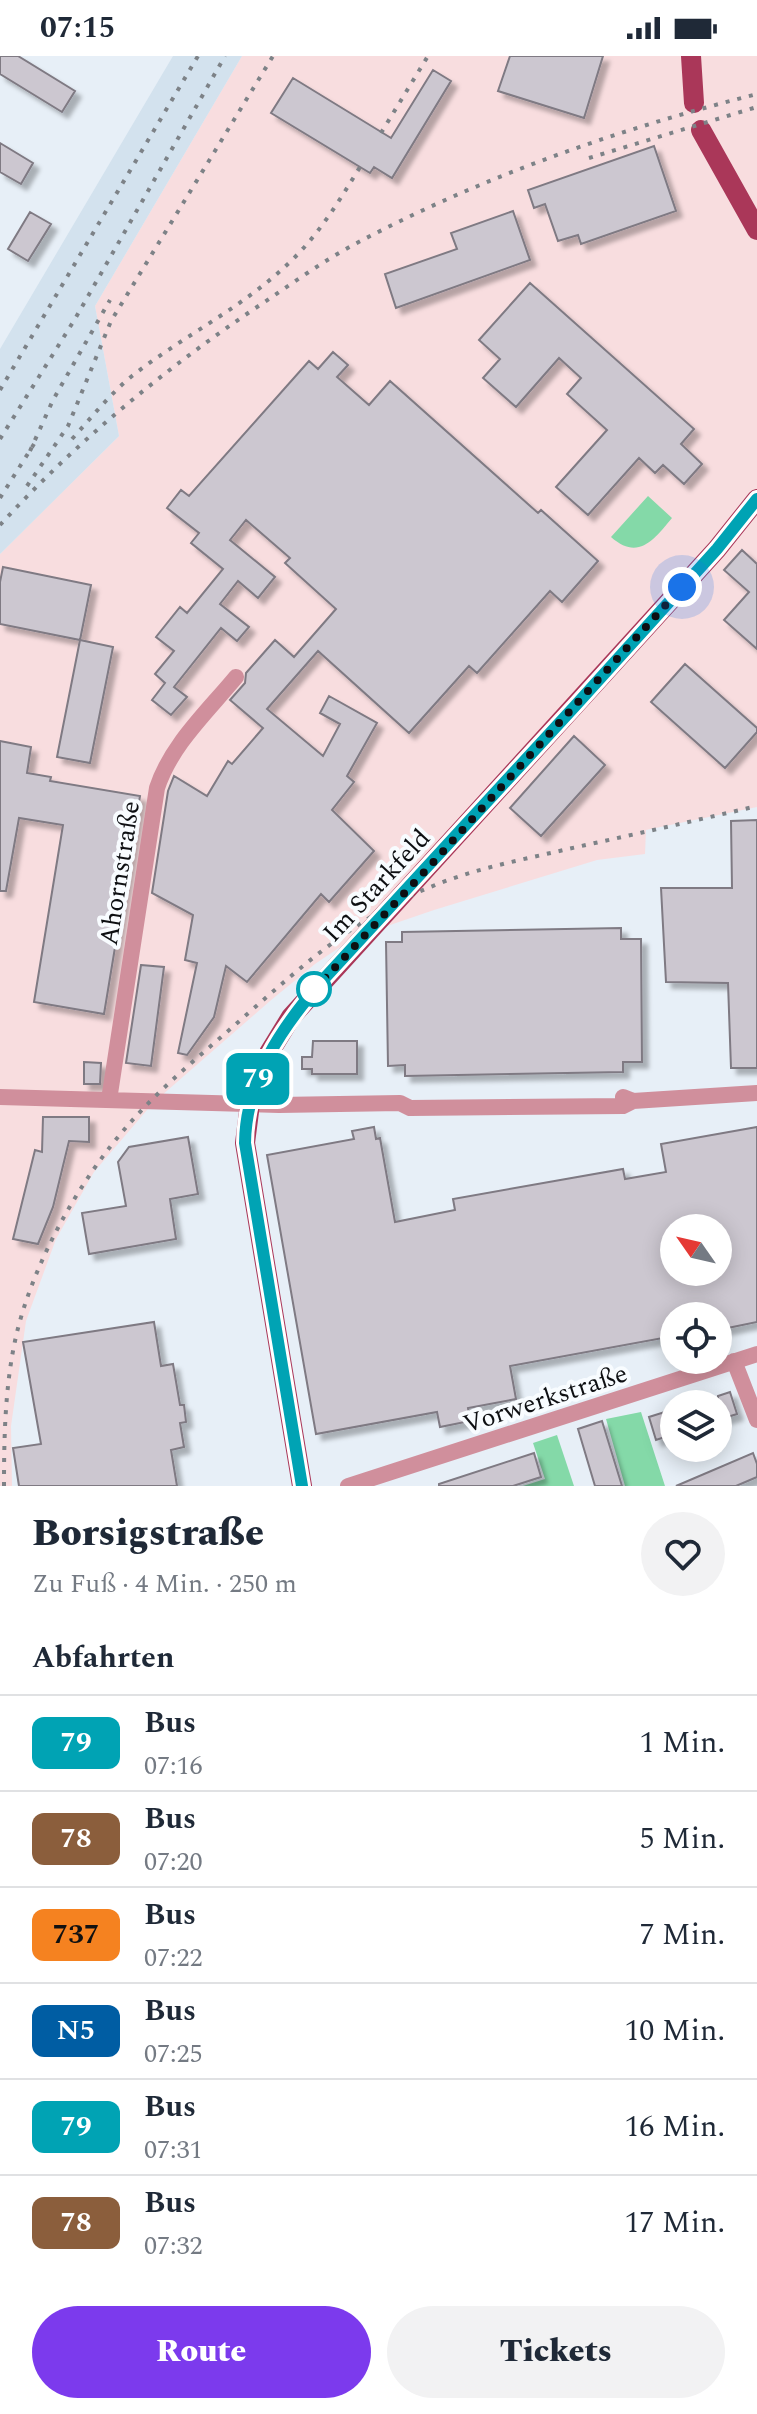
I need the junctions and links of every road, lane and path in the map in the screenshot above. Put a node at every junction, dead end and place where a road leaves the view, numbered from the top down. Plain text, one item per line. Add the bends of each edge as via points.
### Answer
1 (691, 56) edge
2 (694, 103) dead end
3 (701, 130) dead end
4 (757, 230) edge
5 (757, 499) edge
6 (236, 677) dead end
7 (757, 1093) edge
8 (0, 1097) edge
9 (109, 1100) junction
10 (250, 1104) junction
11 (757, 1354) edge
12 (734, 1361) junction
13 (757, 1420) edge
14 (302, 1486) edge
15 (348, 1486) edge

1 - 2 main road
3 - 4 main road
5 - 10 main road, Im Starkfeld via 637,638 310,994 277,1038
6 - 9 street, Ahornstraße via 172,754 157,788
7 - 10 street via 633,1101 623,1106
8 - 9 street
9 - 10 street
10 - 14 main road, Im Starkfeld via 246,1154
11 - 12 street, Vorwerkstraße
12 - 13 street
12 - 15 street, Vorwerkstraße

